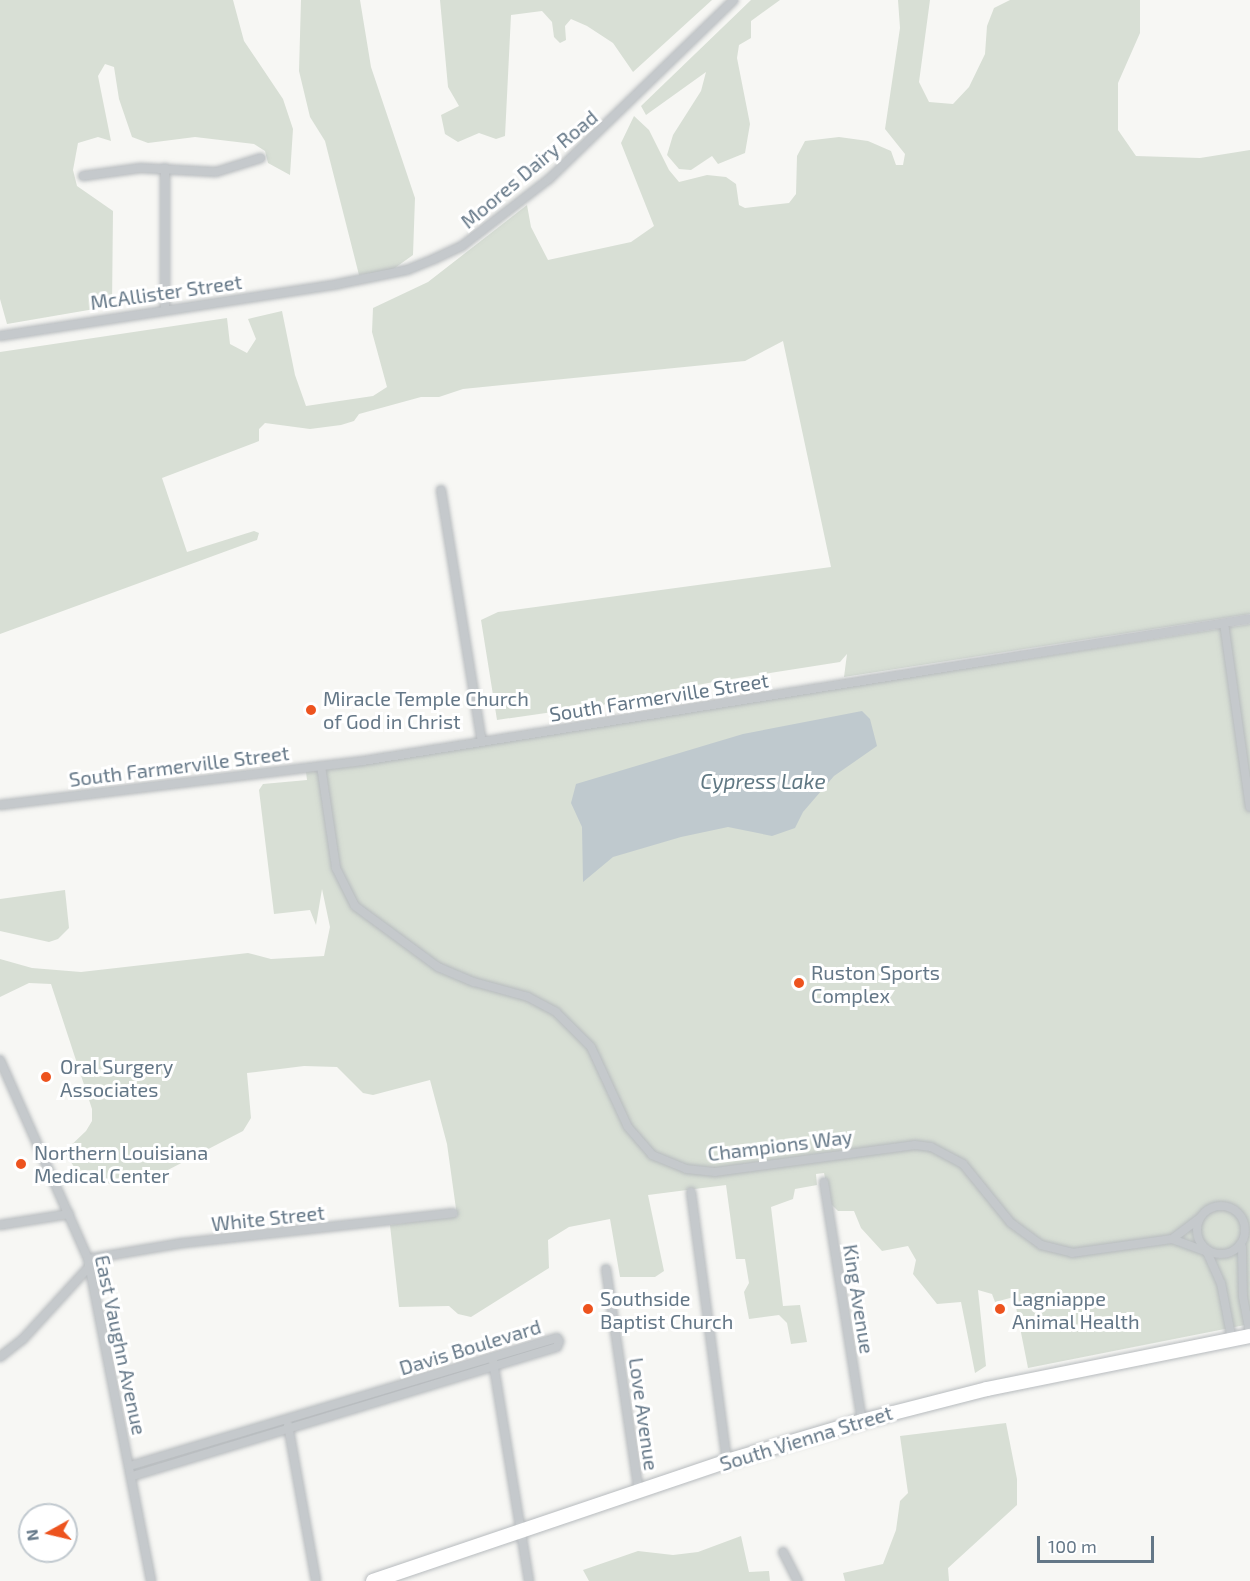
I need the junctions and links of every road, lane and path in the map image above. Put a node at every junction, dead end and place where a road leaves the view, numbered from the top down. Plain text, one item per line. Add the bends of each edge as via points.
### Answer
1 (734, 0) edge
2 (261, 158) dead end
3 (165, 168) junction
4 (83, 176) dead end
5 (338, 284) joint
6 (165, 308) junction
7 (0, 336) edge
8 (441, 490) dead end
9 (1250, 619) edge
10 (1224, 623) junction
11 (482, 742) junction
12 (321, 766) junction
13 (0, 805) edge
14 (1250, 807) edge
15 (0, 1060) edge
16 (824, 1182) dead end
17 (691, 1191) dead end
18 (453, 1213) dead end
19 (69, 1214) junction
20 (1240, 1215) junction
21 (1202, 1216) junction
22 (1250, 1219) edge
23 (0, 1225) edge
24 (1172, 1239) junction
25 (1245, 1244) edge
26 (1206, 1251) junction
27 (89, 1263) junction
28 (606, 1269) dead end
29 (1250, 1335) edge
30 (1232, 1340) junction
31 (0, 1357) edge
32 (493, 1362) junction
33 (862, 1420) junction
34 (288, 1424) junction
35 (727, 1461) junction
36 (130, 1466) junction
37 (132, 1476) junction
38 (639, 1492) junction
39 (522, 1533) junction
40 (783, 1552) dead end
41 (151, 1581) edge
42 (316, 1581) edge
43 (373, 1581) edge
44 (529, 1581) edge
45 (798, 1581) edge

1 - 5 street, Moores Dairy Road via 594,140 462,246 407,270
2 - 3 street via 216,172 184,173
3 - 4 street
3 - 6 street
5 - 6 street, McAllister Street
6 - 7 street, McAllister Street
8 - 11 street
9 - 10 street, South Farmerville Street
10 - 11 street, South Farmerville Street
10 - 14 street
11 - 12 street, South Farmerville Street
12 - 13 street, South Farmerville Street
12 - 24 street, Champions Way via 336,868 355,906 438,967 465,979 528,996 556,1012 591,1047 623,1118 652,1155 686,1169 715,1172 915,1145 931,1147 963,1164 1011,1223 1041,1245 1085,1252
15 - 19 street, East Vaughn Avenue
16 - 33 street, King Avenue
17 - 35 street
18 - 27 street, White Street via 183,1243
19 - 23 street
19 - 27 street, East Vaughn Avenue
20 - 21 street, Champions Way via 1220,1204
20 - 22 street, Champions Way
20 - 25 street
21 - 24 street, Champions Way
21 - 26 street via 1198,1232
24 - 26 street, Champions Way
25 - 26 street, Champions Way via 1225,1254
25 - 29 street via 1243,1297
26 - 30 street via 1221,1283
27 - 31 street via 23,1339
27 - 36 street, East Vaughn Avenue
28 - 38 street, Love Avenue
29 - 30 highway, South Vienna Street
30 - 33 highway, South Vienna Street via 987,1389
32 - 32 street, Davis Boulevard via 557,1347 559,1341 557,1338
32 - 34 street, Davis Boulevard
32 - 39 street
33 - 35 highway, South Vienna Street
34 - 36 street, Davis Boulevard
34 - 37 street, Davis Boulevard
34 - 42 street
35 - 38 highway, South Vienna Street
36 - 37 street, East Vaughn Avenue
37 - 41 street, East Vaughn Avenue
38 - 39 highway, South Vienna Street
39 - 43 highway, South Vienna Street
39 - 44 street
40 - 45 street

